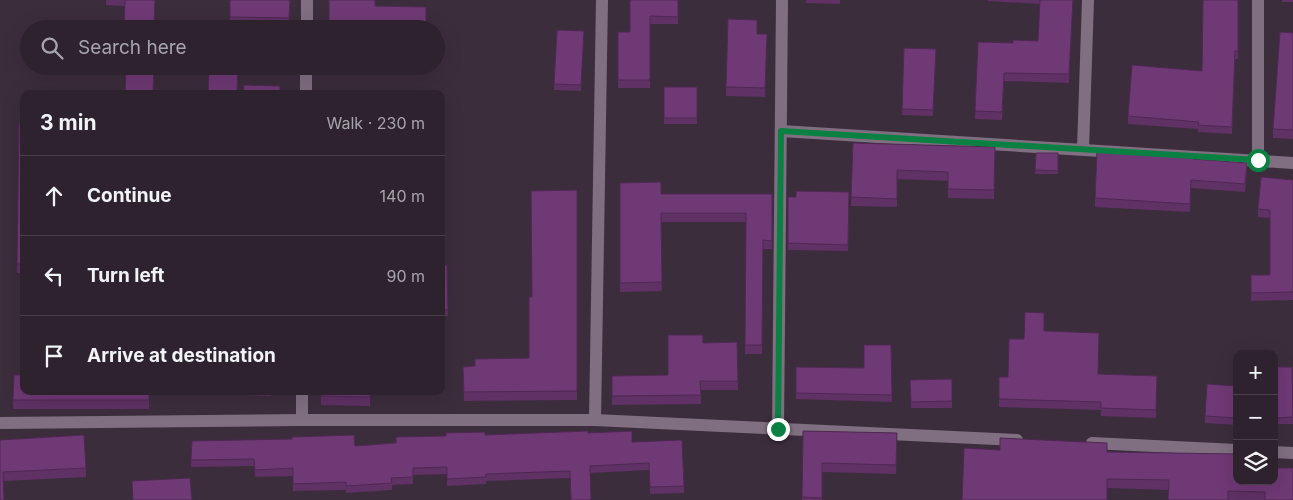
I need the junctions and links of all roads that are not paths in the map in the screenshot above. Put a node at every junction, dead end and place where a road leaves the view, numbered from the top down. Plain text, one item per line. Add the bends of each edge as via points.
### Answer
1 (307, 0) edge
2 (602, 0) edge
3 (782, 0) edge
4 (1088, 0) edge
5 (1258, 0) edge
6 (307, 20) edge
7 (306, 75) edge
8 (306, 90) edge
9 (781, 131) junction
10 (1083, 149) junction
11 (1258, 160) junction
12 (1293, 163) edge
13 (302, 395) edge
14 (302, 420) junction
15 (595, 420) junction
16 (0, 423) edge
17 (778, 429) junction
18 (1028, 440) edge
19 (1077, 443) edge
20 (1233, 450) edge
21 (1278, 452) edge
22 (1293, 453) edge

1 - 6 street
2 - 15 street
3 - 9 street
4 - 10 street
5 - 11 street
7 - 8 street
9 - 10 street
9 - 17 street
10 - 11 street
11 - 12 street
13 - 14 street
14 - 15 street
14 - 16 street
15 - 17 street
17 - 18 street
19 - 20 street
21 - 22 street

